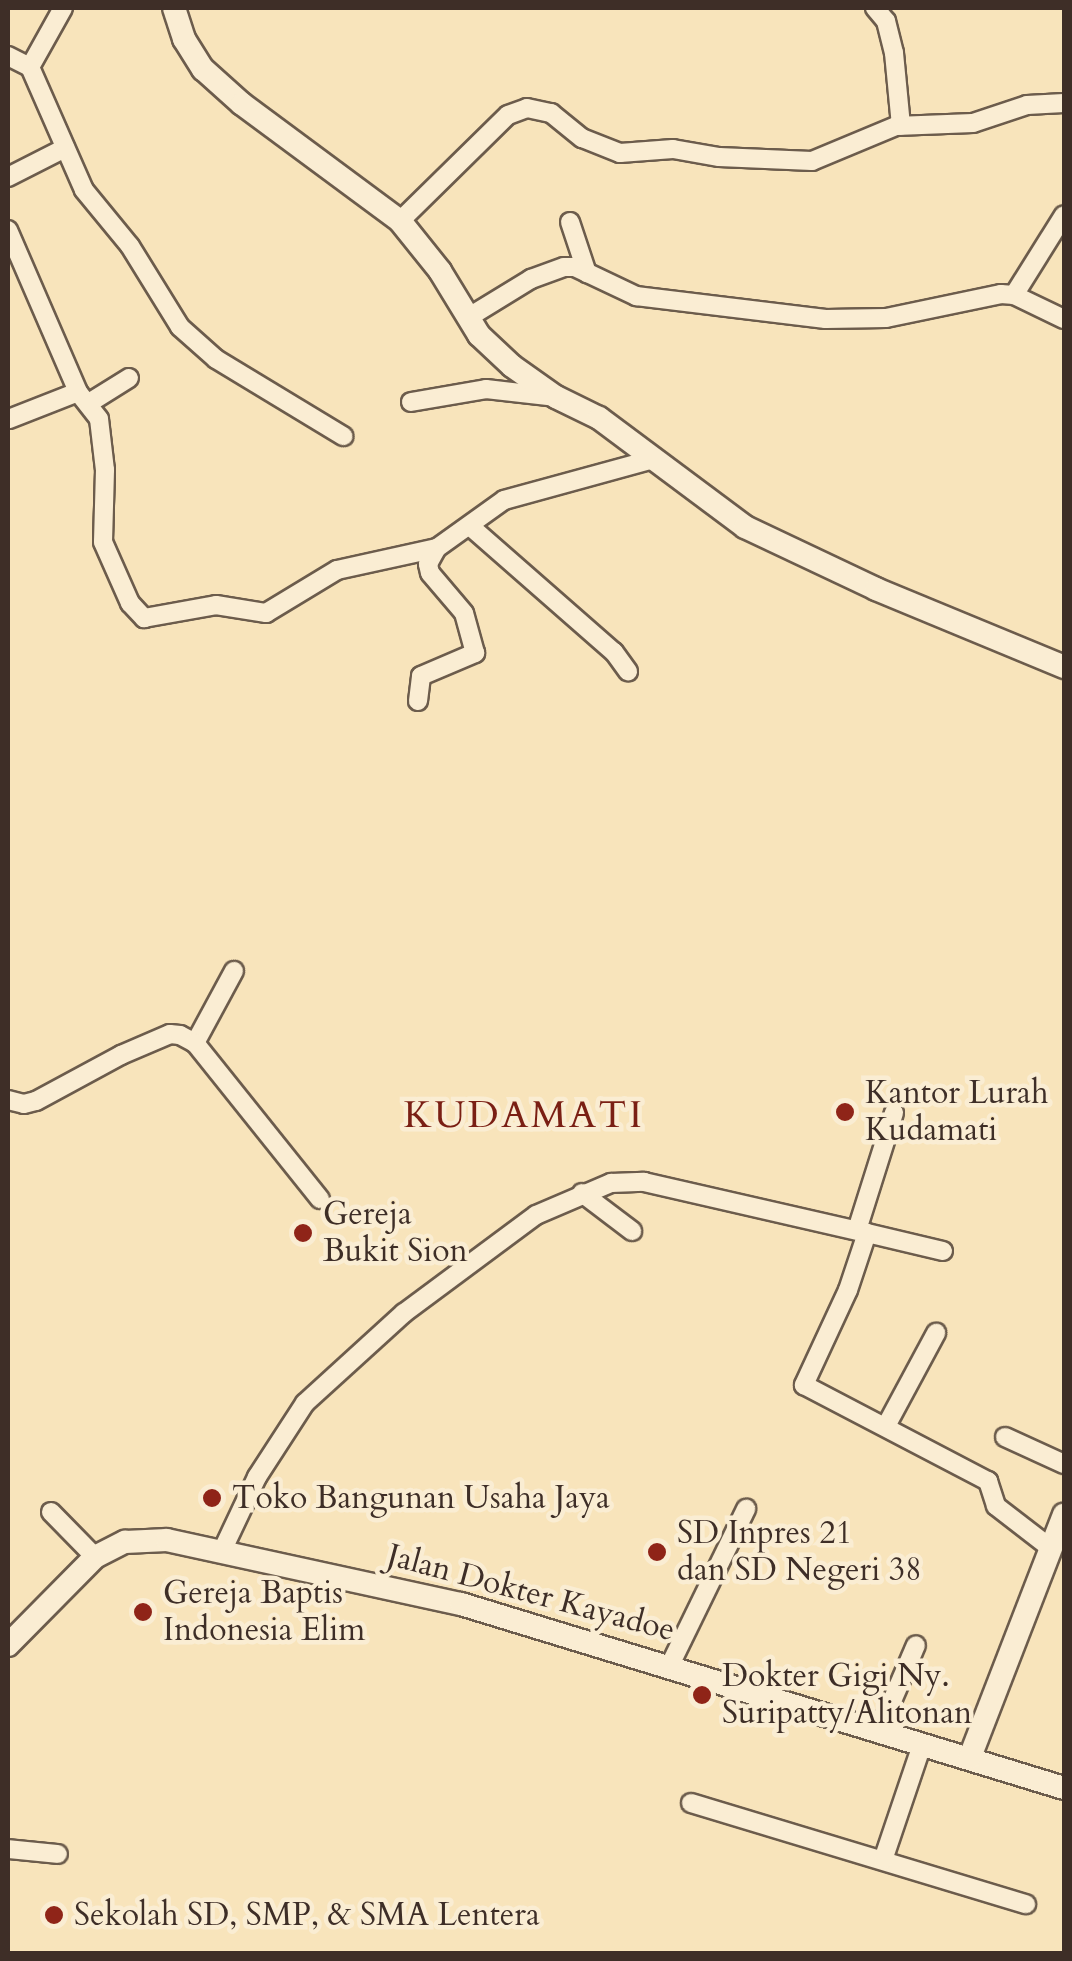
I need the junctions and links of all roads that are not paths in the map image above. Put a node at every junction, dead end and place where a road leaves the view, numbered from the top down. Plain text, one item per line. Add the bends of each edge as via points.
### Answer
1 (63, 8) edge
2 (174, 8) edge
3 (876, 8) edge
4 (8, 56) edge
5 (30, 66) junction
6 (1064, 103) edge
7 (901, 126) junction
8 (65, 148) junction
9 (8, 177) edge
10 (1064, 215) edge
11 (400, 221) junction
12 (570, 222) dead end
13 (8, 230) edge
14 (587, 273) junction
15 (1014, 295) junction
16 (469, 317) junction
17 (1064, 319) edge
18 (129, 378) dead end
19 (84, 397) junction
20 (556, 397) junction
21 (412, 402) dead end
22 (9, 418) edge
23 (343, 436) dead end
24 (650, 460) junction
25 (471, 526) junction
26 (437, 548) junction
27 (1064, 667) edge
28 (628, 671) dead end
29 (418, 701) dead end
30 (234, 971) dead end
31 (195, 1043) junction
32 (8, 1100) edge
33 (894, 1113) dead end
34 (582, 1193) junction
35 (320, 1198) dead end
36 (632, 1231) dead end
37 (862, 1231) junction
38 (943, 1251) dead end
39 (936, 1333) dead end
40 (886, 1426) junction
41 (1005, 1437) dead end
42 (1064, 1464) edge
43 (746, 1509) dead end
44 (51, 1512) dead end
45 (1064, 1515) edge
46 (1049, 1547) junction
47 (223, 1549) junction
48 (95, 1557) junction
49 (8, 1645) edge
50 (916, 1645) dead end
51 (670, 1664) junction
52 (880, 1729) junction
53 (922, 1744) junction
54 (970, 1756) junction
55 (1064, 1788) edge
56 (690, 1803) dead end
57 (8, 1849) edge
58 (58, 1854) dead end
59 (883, 1860) junction
60 (1026, 1904) dead end

1 - 5 street
2 - 11 street via 202,69
3 - 7 street via 894,53
4 - 5 street
5 - 8 street
6 - 7 street via 1027,104 973,122
7 - 11 street via 812,161 673,149 631,154 608,150 557,116 528,108 508,114
8 - 9 street
8 - 23 street via 84,190 130,246 180,327 216,359
10 - 15 street
11 - 16 street
12 - 14 street
13 - 19 street
14 - 15 street via 636,296 854,320 987,294
14 - 16 street via 551,269
15 - 17 street
16 - 20 street via 512,366
18 - 19 street
19 - 22 street
19 - 26 street via 99,419 103,443 103,542 130,603 144,618 216,605 266,613 337,570
20 - 21 street via 486,388
20 - 24 street via 600,418
24 - 25 street via 504,500
24 - 27 street via 745,527
25 - 26 street
25 - 28 street
26 - 29 street via 430,574 464,614 475,653 421,676
30 - 31 street
31 - 32 street via 170,1034 36,1101
31 - 35 street
33 - 37 street
34 - 36 street
34 - 37 street via 611,1182 663,1184
34 - 47 street via 463,1266 305,1403 265,1462
37 - 38 street
37 - 40 street via 848,1290 804,1385
39 - 40 street
40 - 46 street via 988,1481 996,1506
41 - 42 street
43 - 51 street
44 - 48 street
45 - 46 street
46 - 54 street
47 - 48 street, Jalan Dokter Kayadoe via 143,1538
47 - 51 street, Jalan Dokter Kayadoe via 461,1604
48 - 49 street, Jalan Dokter Kayadoe
50 - 52 street
51 - 52 street, Jalan Dokter Kayadoe
52 - 53 street, Jalan Dokter Kayadoe
53 - 54 street, Jalan Dokter Kayadoe
53 - 59 street
54 - 55 street, Jalan Dokter Kayadoe
56 - 59 street
57 - 58 street
59 - 60 street

